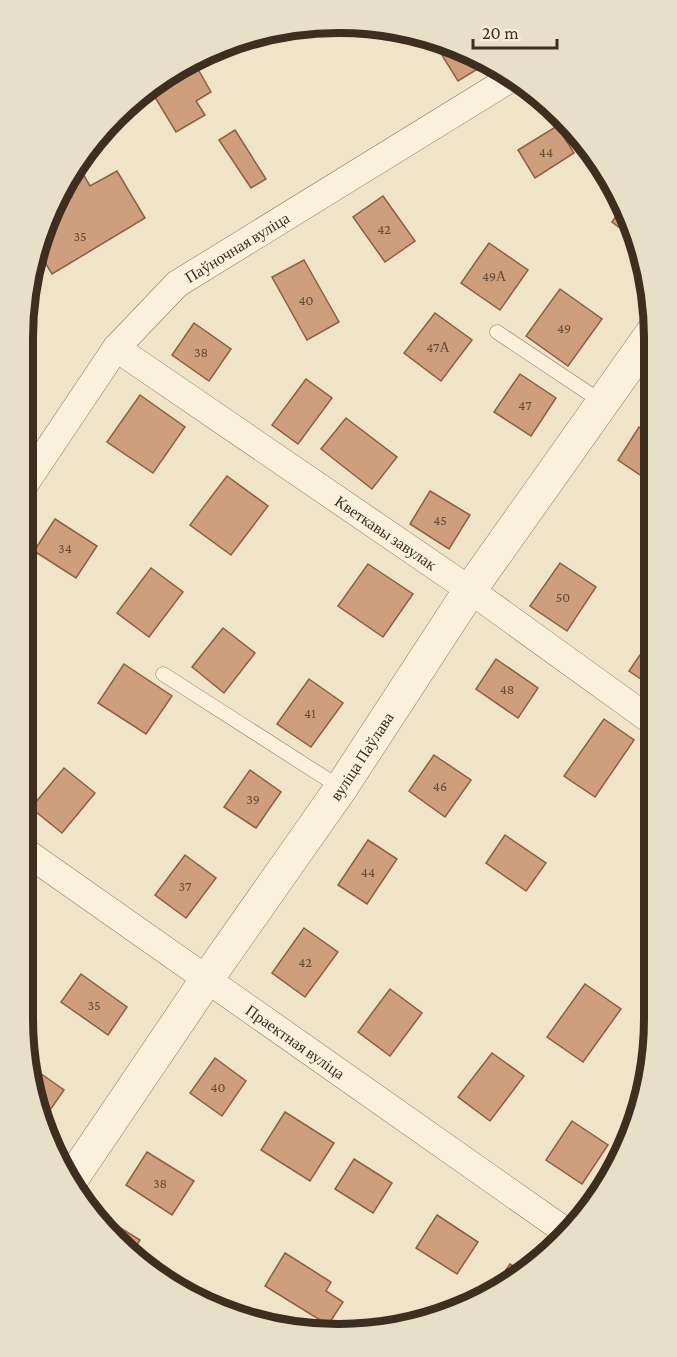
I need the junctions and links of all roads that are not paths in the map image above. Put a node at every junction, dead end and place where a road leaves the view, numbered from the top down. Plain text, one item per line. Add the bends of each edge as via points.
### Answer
1 (504, 82) edge
2 (497, 333) dead end
3 (644, 344) edge
4 (116, 348) junction
5 (602, 402) junction
6 (33, 472) edge
7 (470, 590) junction
8 (164, 674) dead end
9 (644, 716) edge
10 (341, 788) junction
11 (33, 857) edge
12 (207, 979) junction
13 (75, 1173) edge
14 (561, 1228) edge

1 - 4 street, Паўночная вуліца via 177,284
2 - 5 lane
3 - 5 street, вуліца Паўлава
4 - 6 street, Паўночная вуліца
4 - 7 street, Кветкавы завулак
5 - 7 street, вуліца Паўлава
7 - 9 street, Кветкавы завулак
7 - 10 street, вуліца Паўлава
8 - 10 lane
10 - 12 street, вуліца Паўлава
11 - 12 street, Праектная вуліца
12 - 13 street, вуліца Паўлава
12 - 14 street, Праектная вуліца

